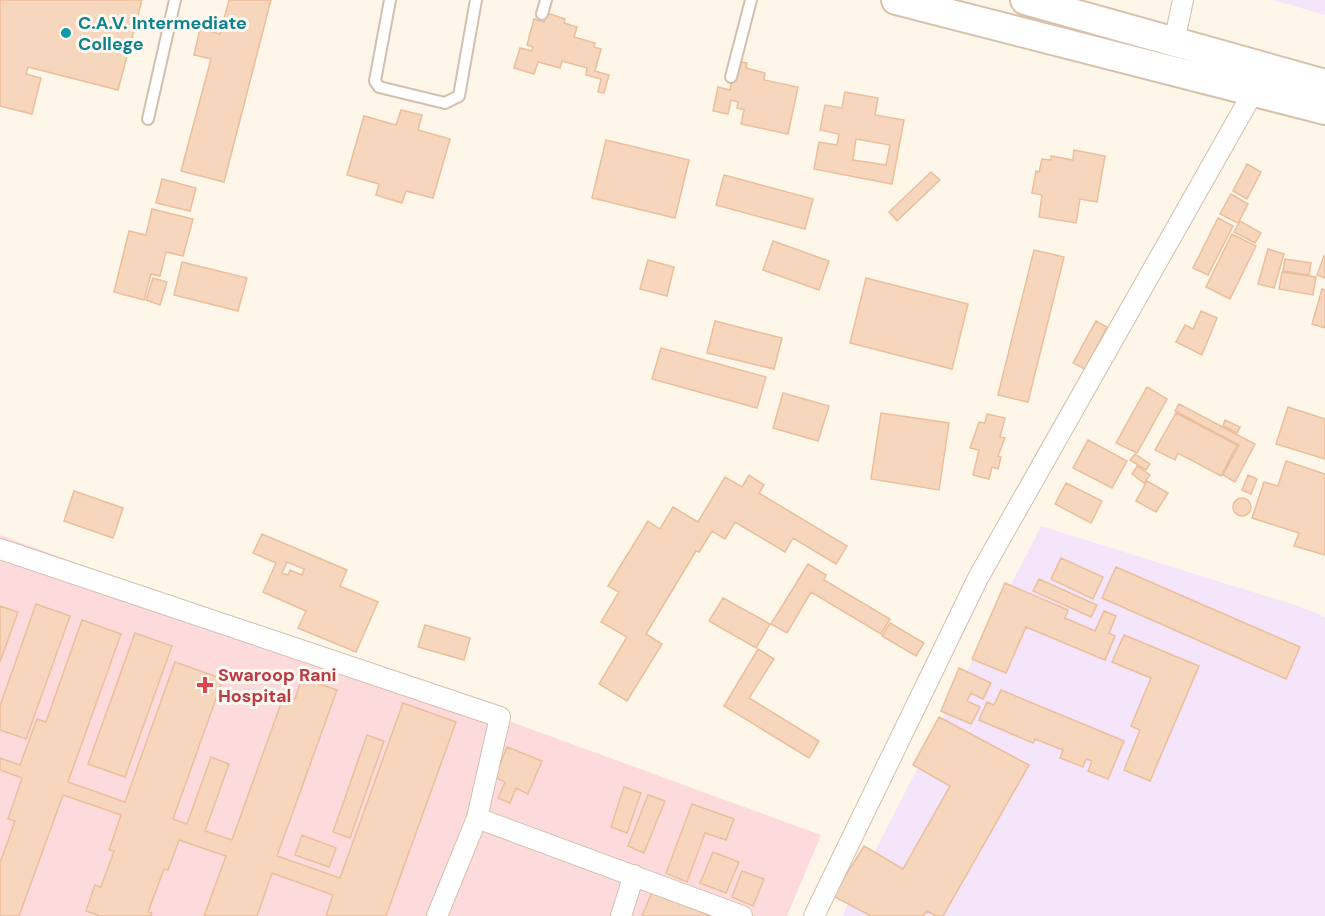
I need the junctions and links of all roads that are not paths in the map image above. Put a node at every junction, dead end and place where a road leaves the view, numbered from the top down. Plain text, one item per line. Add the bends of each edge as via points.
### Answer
1 (175, 0) edge
2 (390, 0) edge
3 (476, 0) edge
4 (546, 0) edge
5 (751, 0) edge
6 (896, 0) edge
7 (1025, 0) edge
8 (1183, 0) edge
9 (542, 14) dead end
10 (1174, 43) junction
11 (731, 76) dead end
12 (1260, 81) junction
13 (1325, 84) edge
14 (1325, 110) edge
15 (148, 120) dead end
16 (0, 549) edge
17 (477, 818) junction
18 (634, 875) junction
19 (437, 916) edge
20 (621, 916) edge
21 (742, 916) edge
22 (814, 916) edge

1 - 15 lane
2 - 3 lane via 375,81 379,87 445,103 459,96
4 - 9 lane
5 - 11 lane
6 - 12 main road
7 - 10 main road
8 - 10 street
10 - 12 main road
12 - 13 main road
12 - 14 main road
12 - 22 street via 978,578
16 - 17 street via 500,717
17 - 18 street
17 - 19 street
18 - 20 street
18 - 21 street

